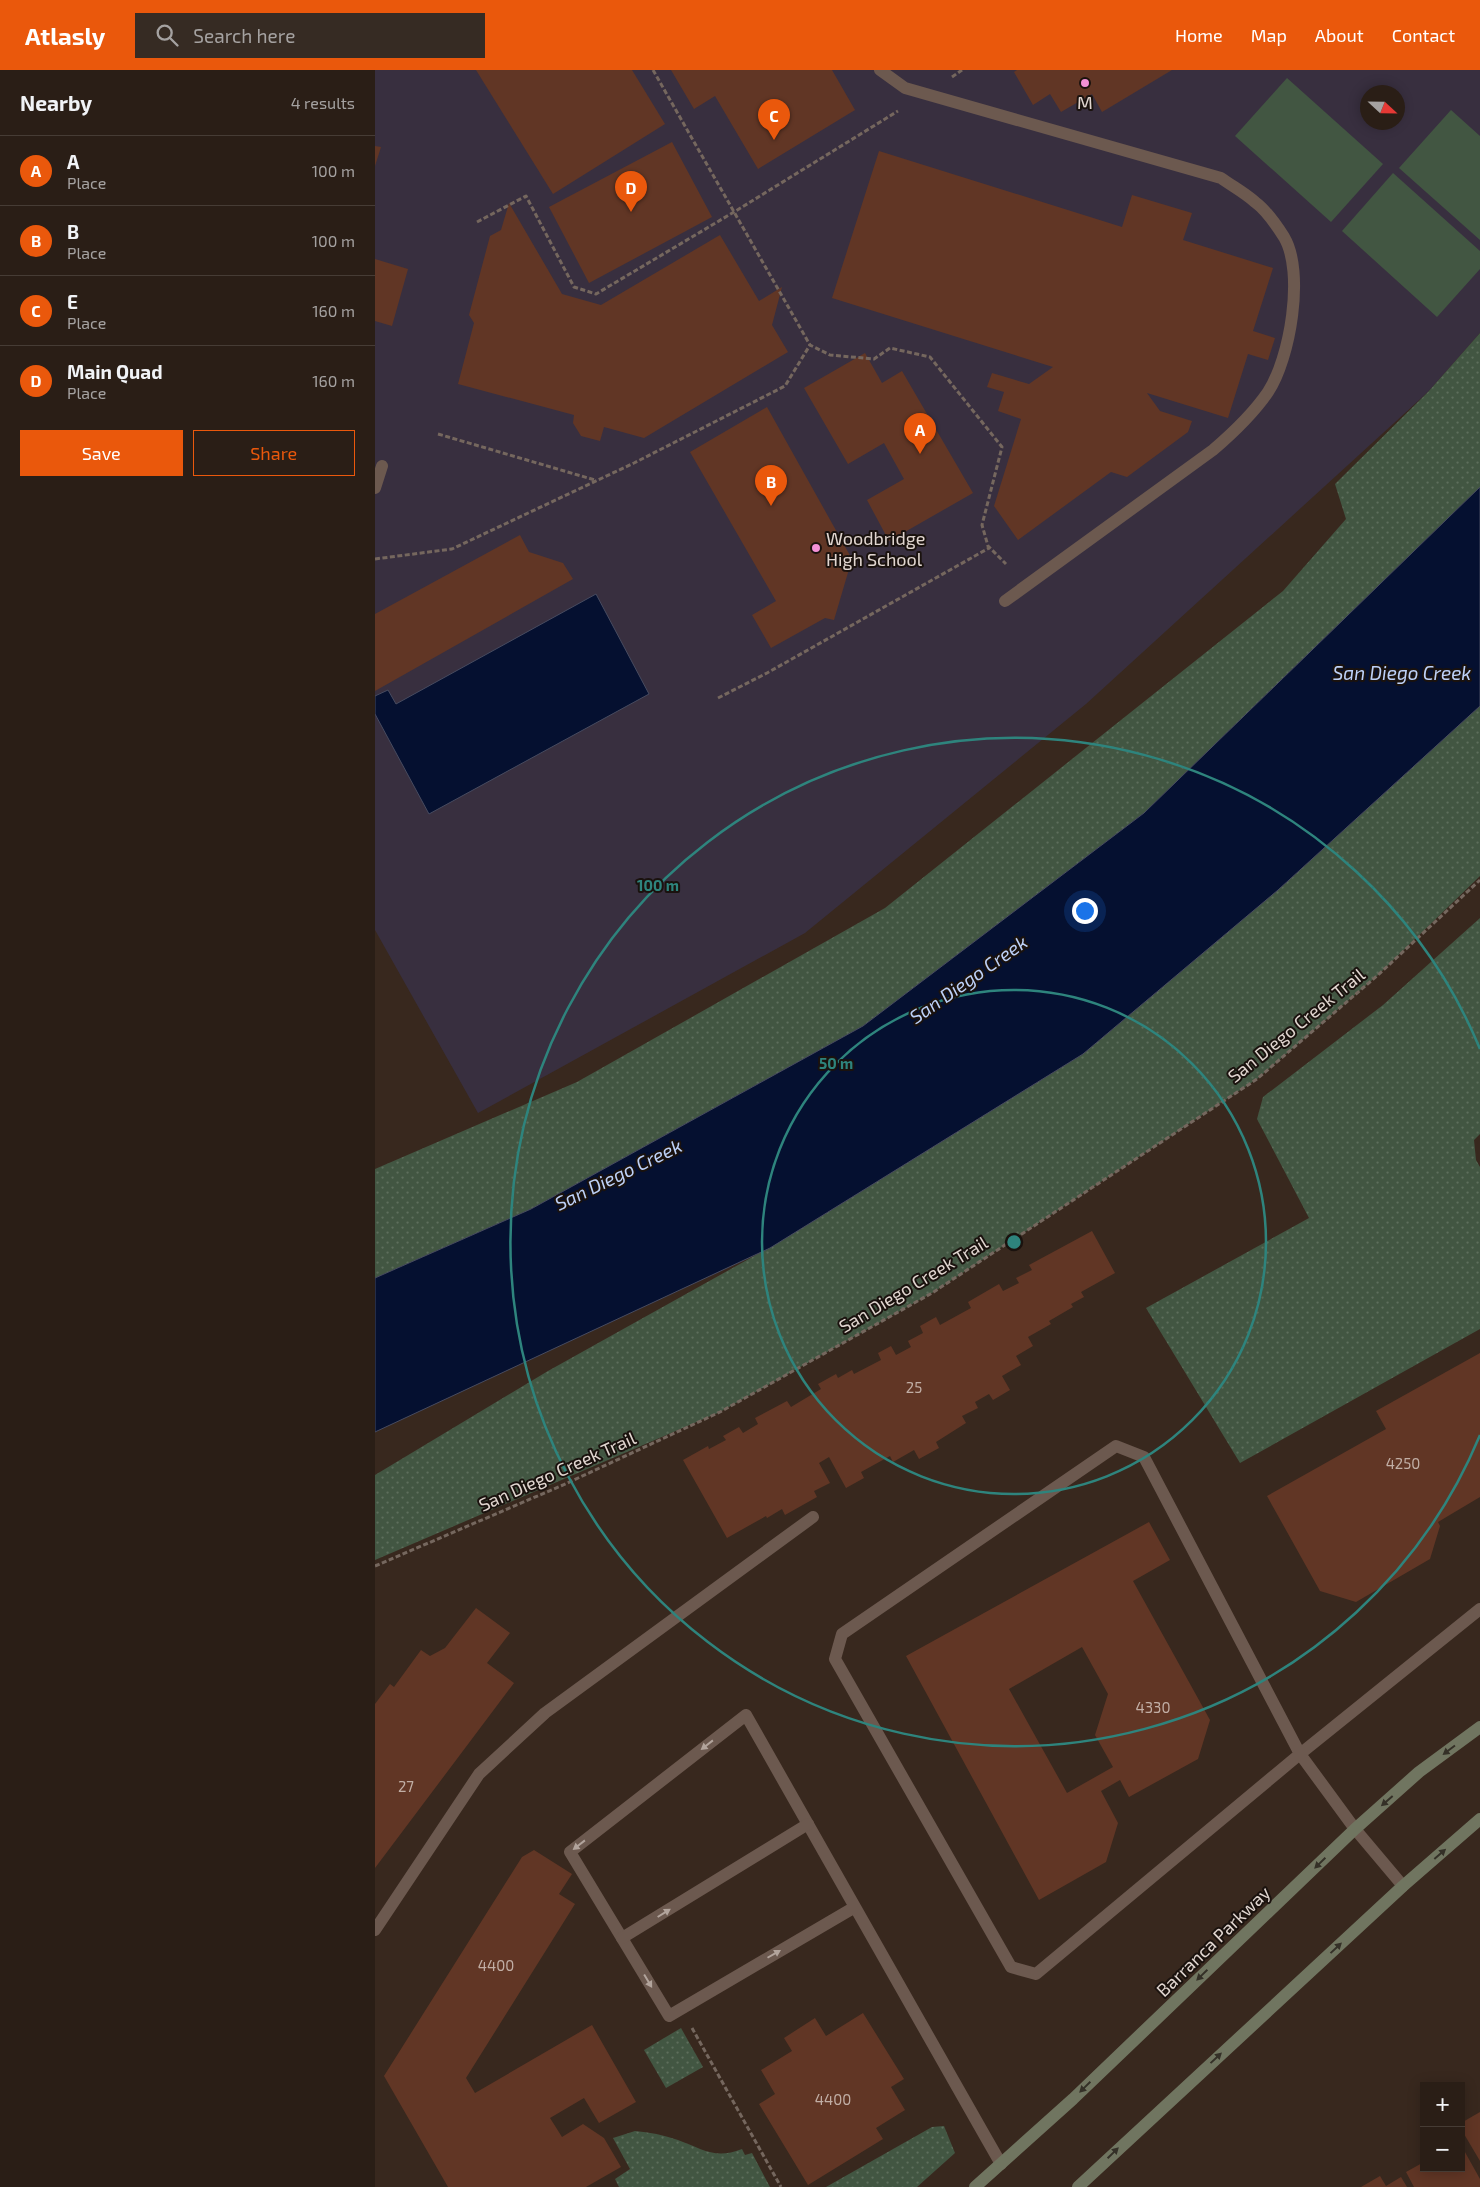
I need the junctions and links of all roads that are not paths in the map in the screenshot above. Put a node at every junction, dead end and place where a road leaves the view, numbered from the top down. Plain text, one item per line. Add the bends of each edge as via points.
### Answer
1 (880, 70) edge
2 (382, 466) dead end
3 (375, 488) edge
4 (1005, 601) dead end
5 (813, 1517) dead end
6 (1480, 1609) edge
7 (1480, 1727) edge
8 (1300, 1754) junction
9 (1480, 1819) edge
10 (808, 1824) junction
11 (1355, 1829) junction
12 (1403, 1886) junction
13 (855, 1907) junction
14 (375, 1930) edge
15 (622, 1938) junction
16 (1001, 2164) junction
17 (975, 2187) edge
18 (1078, 2187) edge

1 - 4 lane via 905,88 1221,178 1257,203 1285,239 1295,275 1291,324 1282,361 1269,390 1245,421 1213,450
2 - 3 lane
5 - 14 lane via 545,1713 479,1774
6 - 8 lane
7 -> 11 main road, Barranca Parkway via 1419,1772
8 - 8 lane via 1144,1457 1116,1446 843,1634 835,1658 1011,1967 1036,1974
8 - 11 lane
12 -> 9 main road
10 - 13 lane
15 -> 10 lane
10 -> 15 lane via 746,1715 570,1852
11 - 12 lane
11 -> 16 main road, Barranca Parkway
18 -> 12 main road
15 -> 13 lane via 669,2016
13 - 16 lane
16 - 17 main road, Barranca Parkway

